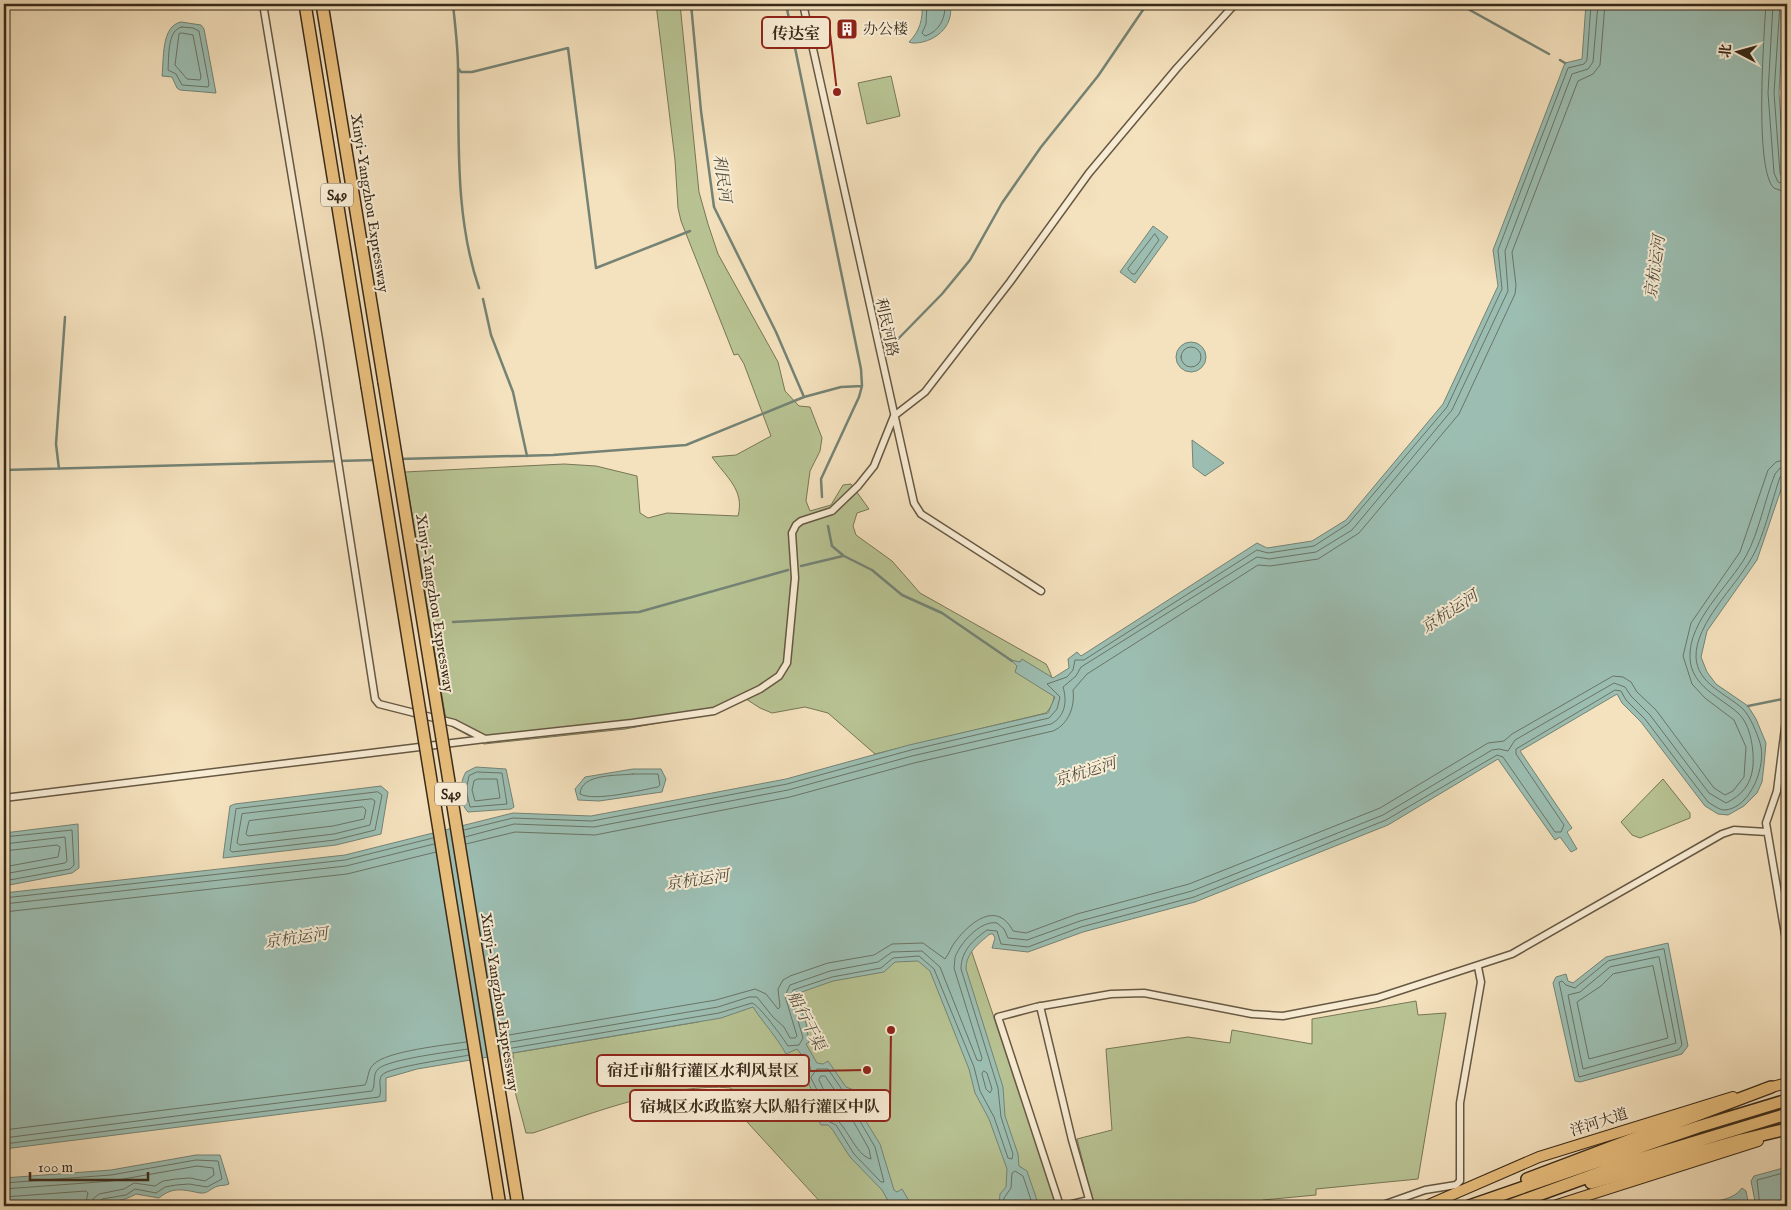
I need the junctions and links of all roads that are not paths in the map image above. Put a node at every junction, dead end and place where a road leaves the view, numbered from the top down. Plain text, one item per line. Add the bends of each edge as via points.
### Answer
1 (263, 4) edge
2 (305, 4) edge
3 (322, 4) edge
4 (803, 4) edge
5 (1235, 4) edge
6 (894, 416) junction
7 (1040, 591) dead end
8 (1787, 712) edge
9 (485, 739) junction
10 (4, 798) edge
11 (1767, 832) junction
12 (1787, 946) edge
13 (1478, 967) junction
14 (1040, 1006) junction
15 (1787, 1083) edge
16 (1771, 1087) junction
17 (1787, 1100) edge
18 (1787, 1114) edge
19 (1787, 1130) edge
20 (1090, 1203) edge
21 (1476, 1204) edge
22 (500, 1206) edge
23 (518, 1206) edge
24 (1062, 1206) edge
25 (1380, 1206) edge
26 (1426, 1206) edge
27 (1508, 1206) edge
28 (1515, 1206) edge
29 (1554, 1206) edge

1 - 9 street via 375,699 380,704 454,723
2 - 22 highway, Xinyi-Yangzhou Expressway / S49, bridge
3 - 23 highway, Xinyi-Yangzhou Expressway / S49, bridge
4 - 6 street, 利民河路
5 - 6 street via 1083,180 1033,252 925,392
6 - 7 street, 利民河路 via 914,503 921,514
6 - 9 street via 874,466 844,502 832,511 801,521 792,533 795,578 787,663 779,676 740,700 714,710 632,724
8 - 11 street via 1777,791 1766,823
9 - 10 street
11 - 12 street
11 - 13 street via 1734,830 1722,834 1527,946
13 - 14 street via 1377,998 1283,1016 1252,1014 1144,993 1104,994
13 - 25 street via 1481,982 1460,1103 1460,1181 1456,1185 1425,1190
14 - 20 street
14 - 24 street via 998,1018
15 - 16 main road, 洋河大道
16 - 21 highway via 1546,1170
16 - 26 main road, 洋河大道 via 1715,1101 1539,1158
17 - 21 highway via 1689,1130
18 - 27 highway via 1632,1161
19 - 28 highway via 1693,1153
19 - 29 main road
20 - 24 street

